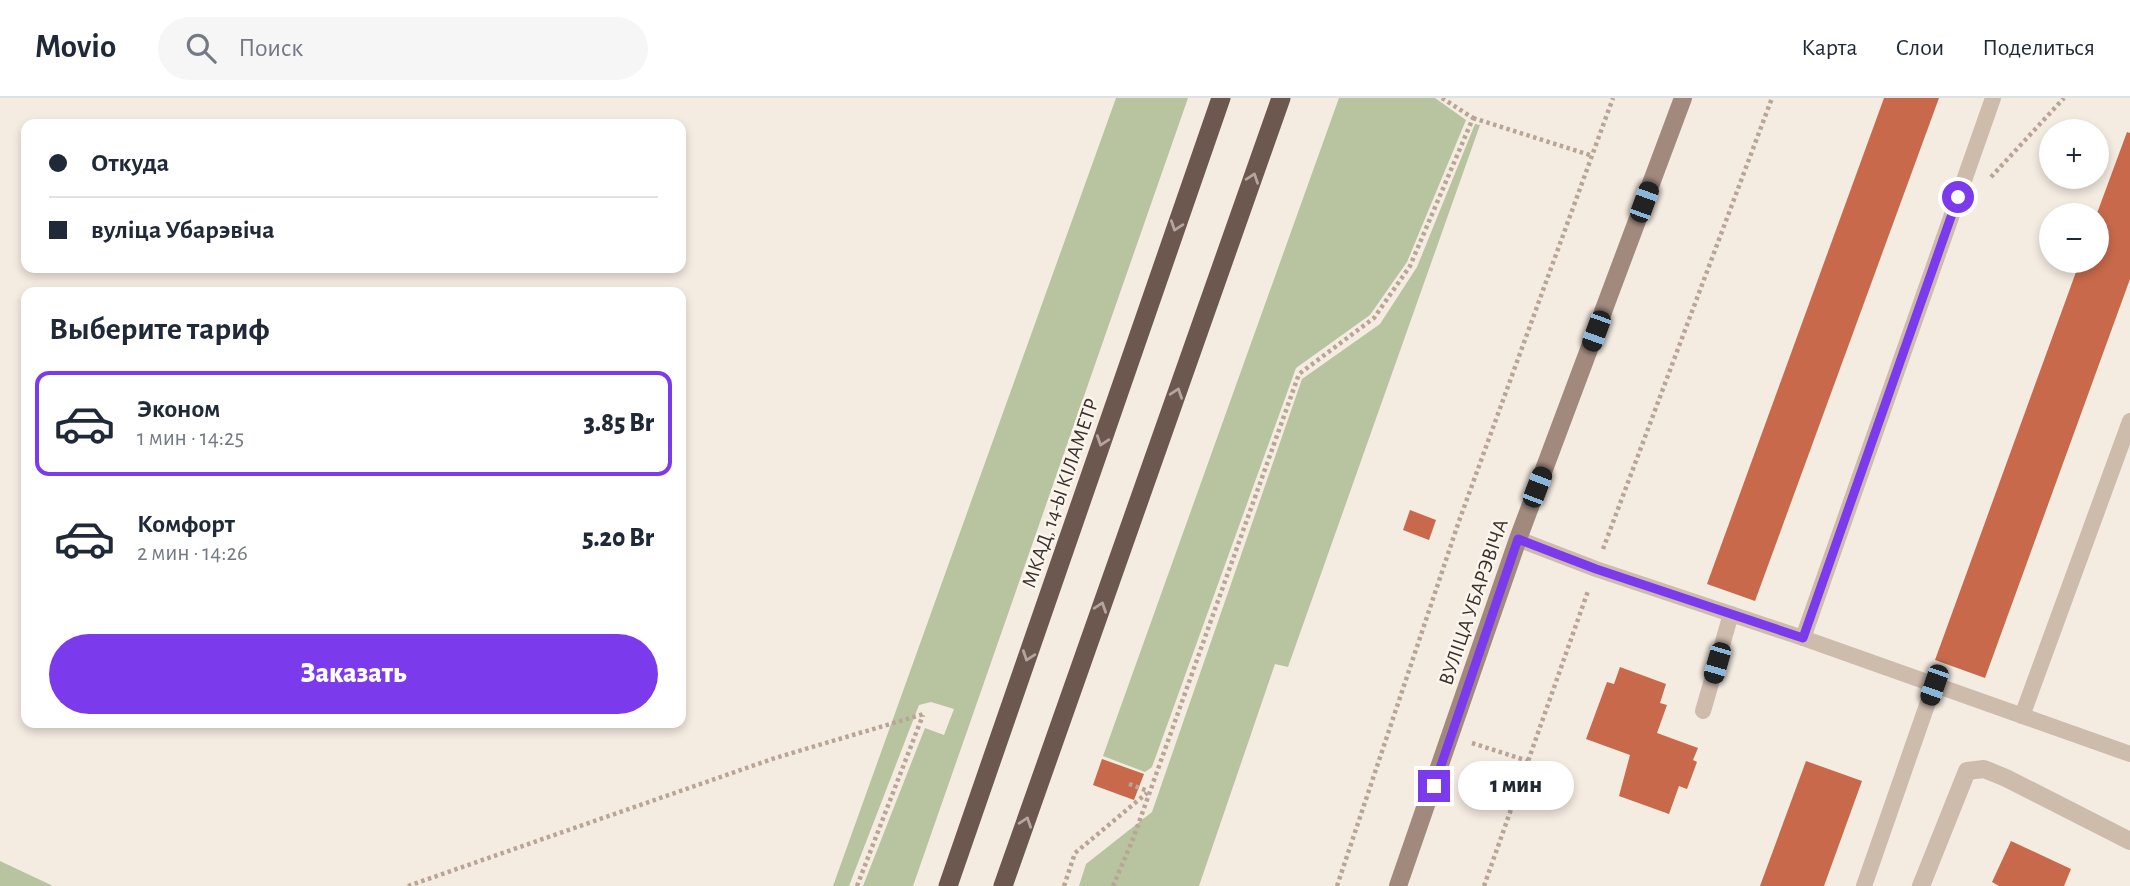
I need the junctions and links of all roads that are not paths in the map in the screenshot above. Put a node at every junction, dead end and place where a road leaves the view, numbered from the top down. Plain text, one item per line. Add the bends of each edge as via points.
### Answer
1 (1281, 98) edge
2 (1683, 98) edge
3 (1993, 98) edge
4 (1218, 107) edge
5 (2130, 421) edge
6 (1518, 539) junction
7 (1731, 614) junction
8 (1803, 638) junction
9 (1934, 685) junction
10 (1703, 711) dead end
11 (2021, 716) junction
12 (2130, 754) edge
13 (2130, 841) edge
14 (948, 886) edge
15 (1003, 886) edge
16 (1398, 886) edge
17 (1864, 886) edge
18 (1921, 886) edge

15 -> 1 highway
2 - 6 main road, ВУЛІЦА УБАРЭВІЧА
3 - 8 lane
4 -> 14 highway, МКАД, 14-Ы КІЛАМЕТР
5 - 11 lane
6 - 7 lane
6 - 16 main road, ВУЛІЦА УБАРЭВІЧА
7 - 8 lane
7 - 10 lane
8 - 9 lane
9 - 11 lane
9 - 17 lane
11 - 12 lane
13 - 18 street via 2006,778 1983,769 1968,771

